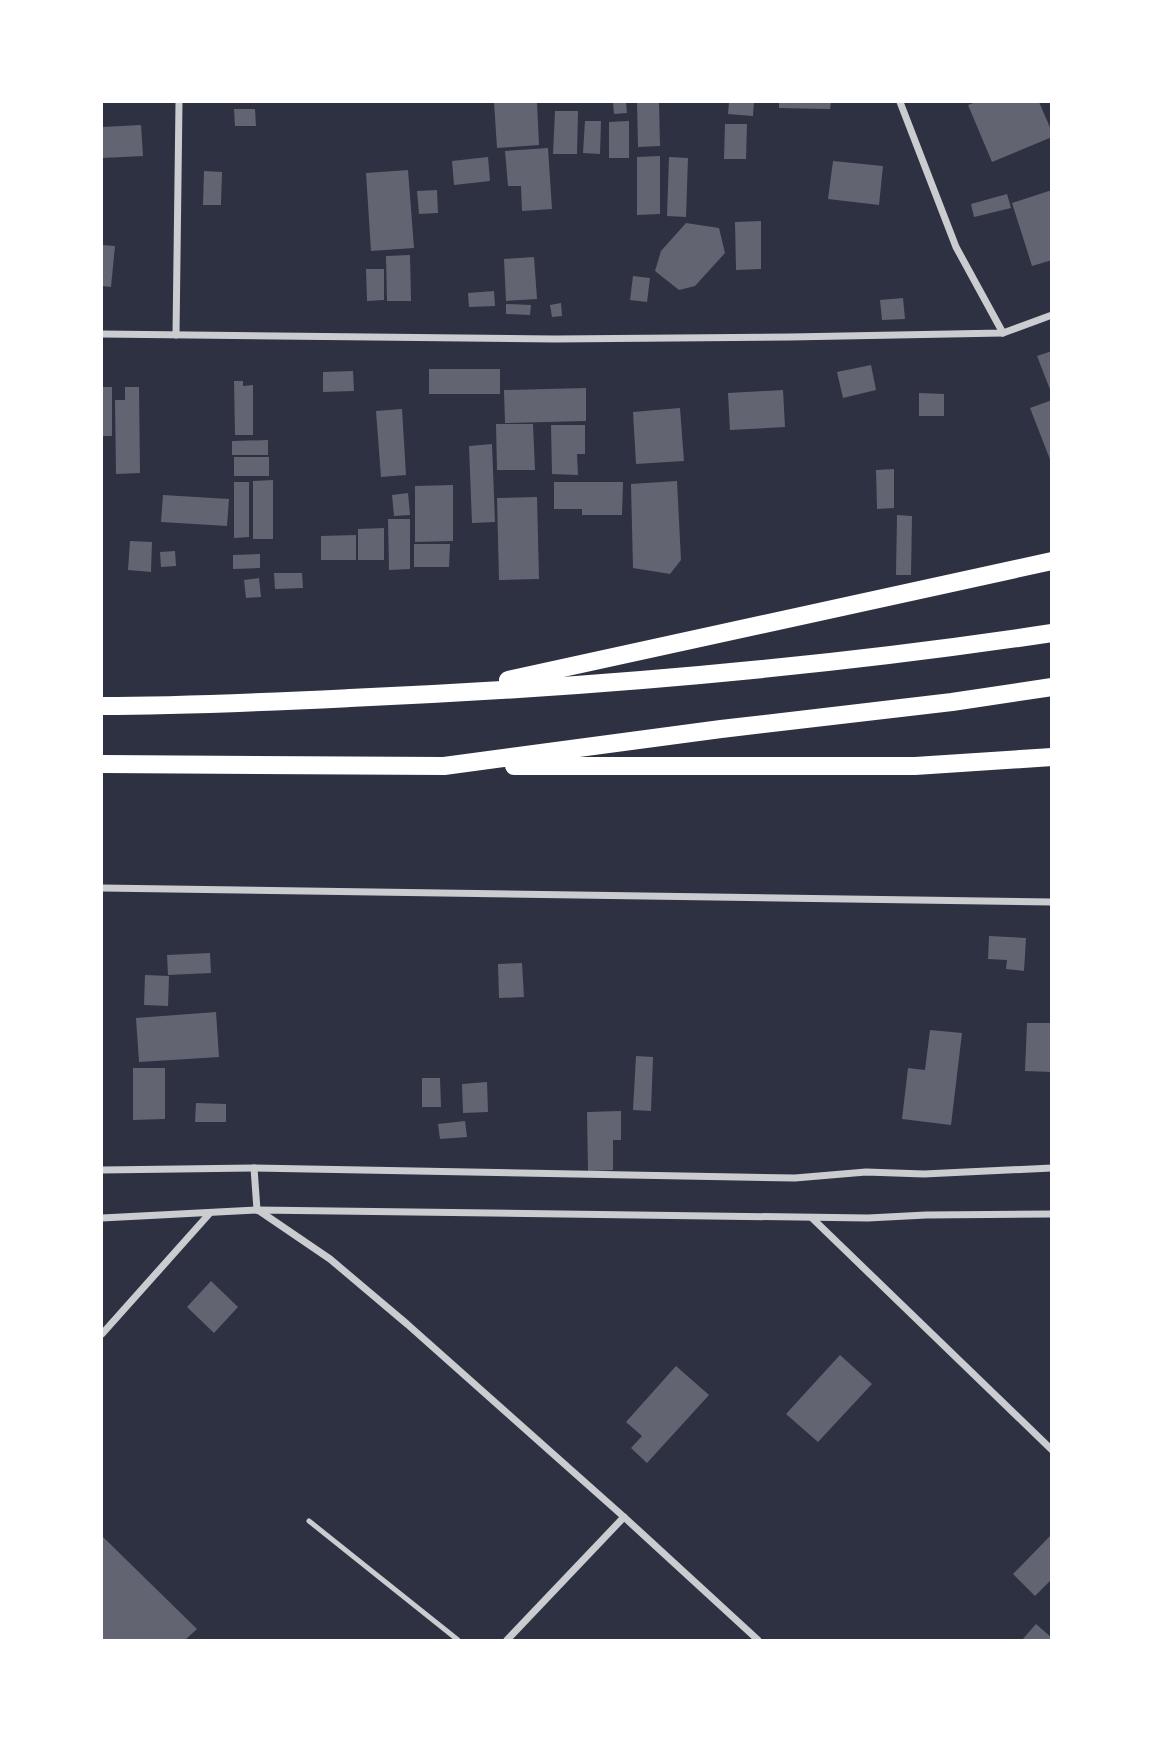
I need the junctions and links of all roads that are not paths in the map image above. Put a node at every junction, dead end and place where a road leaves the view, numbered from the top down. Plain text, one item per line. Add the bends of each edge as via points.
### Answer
1 (179, 102) edge
2 (900, 102) edge
3 (1052, 315) edge
4 (1003, 332) junction
5 (102, 334) edge
6 (176, 335) junction
7 (1052, 561) edge
8 (1052, 633) edge
9 (1052, 687) edge
10 (444, 694) junction
11 (102, 706) edge
12 (1052, 757) edge
13 (102, 764) edge
14 (444, 766) junction
15 (102, 888) edge
16 (1052, 902) edge
17 (254, 1168) junction
18 (1052, 1168) edge
19 (102, 1170) edge
20 (257, 1210) junction
21 (209, 1213) junction
22 (1052, 1214) edge
23 (811, 1217) junction
24 (102, 1218) edge
25 (102, 1334) edge
26 (1052, 1450) edge
27 (624, 1517) junction
28 (309, 1521) dead end
29 (458, 1640) edge
30 (507, 1640) edge
31 (758, 1640) edge

1 - 6 street
2 - 4 street via 956,247
3 - 4 street
4 - 6 street via 569,339
5 - 6 street
7 - 10 main road
8 - 10 main road via 716,674
9 - 14 main road
10 - 11 main road
12 - 14 main road via 915,766
13 - 14 main road
15 - 16 street
17 - 18 street via 795,1178
17 - 19 street
17 - 20 street
20 - 21 street
20 - 23 street
20 - 27 street via 330,1259
21 - 24 street
21 - 25 street
22 - 23 street
23 - 26 street
27 - 30 street
27 - 31 street
28 - 29 lane

